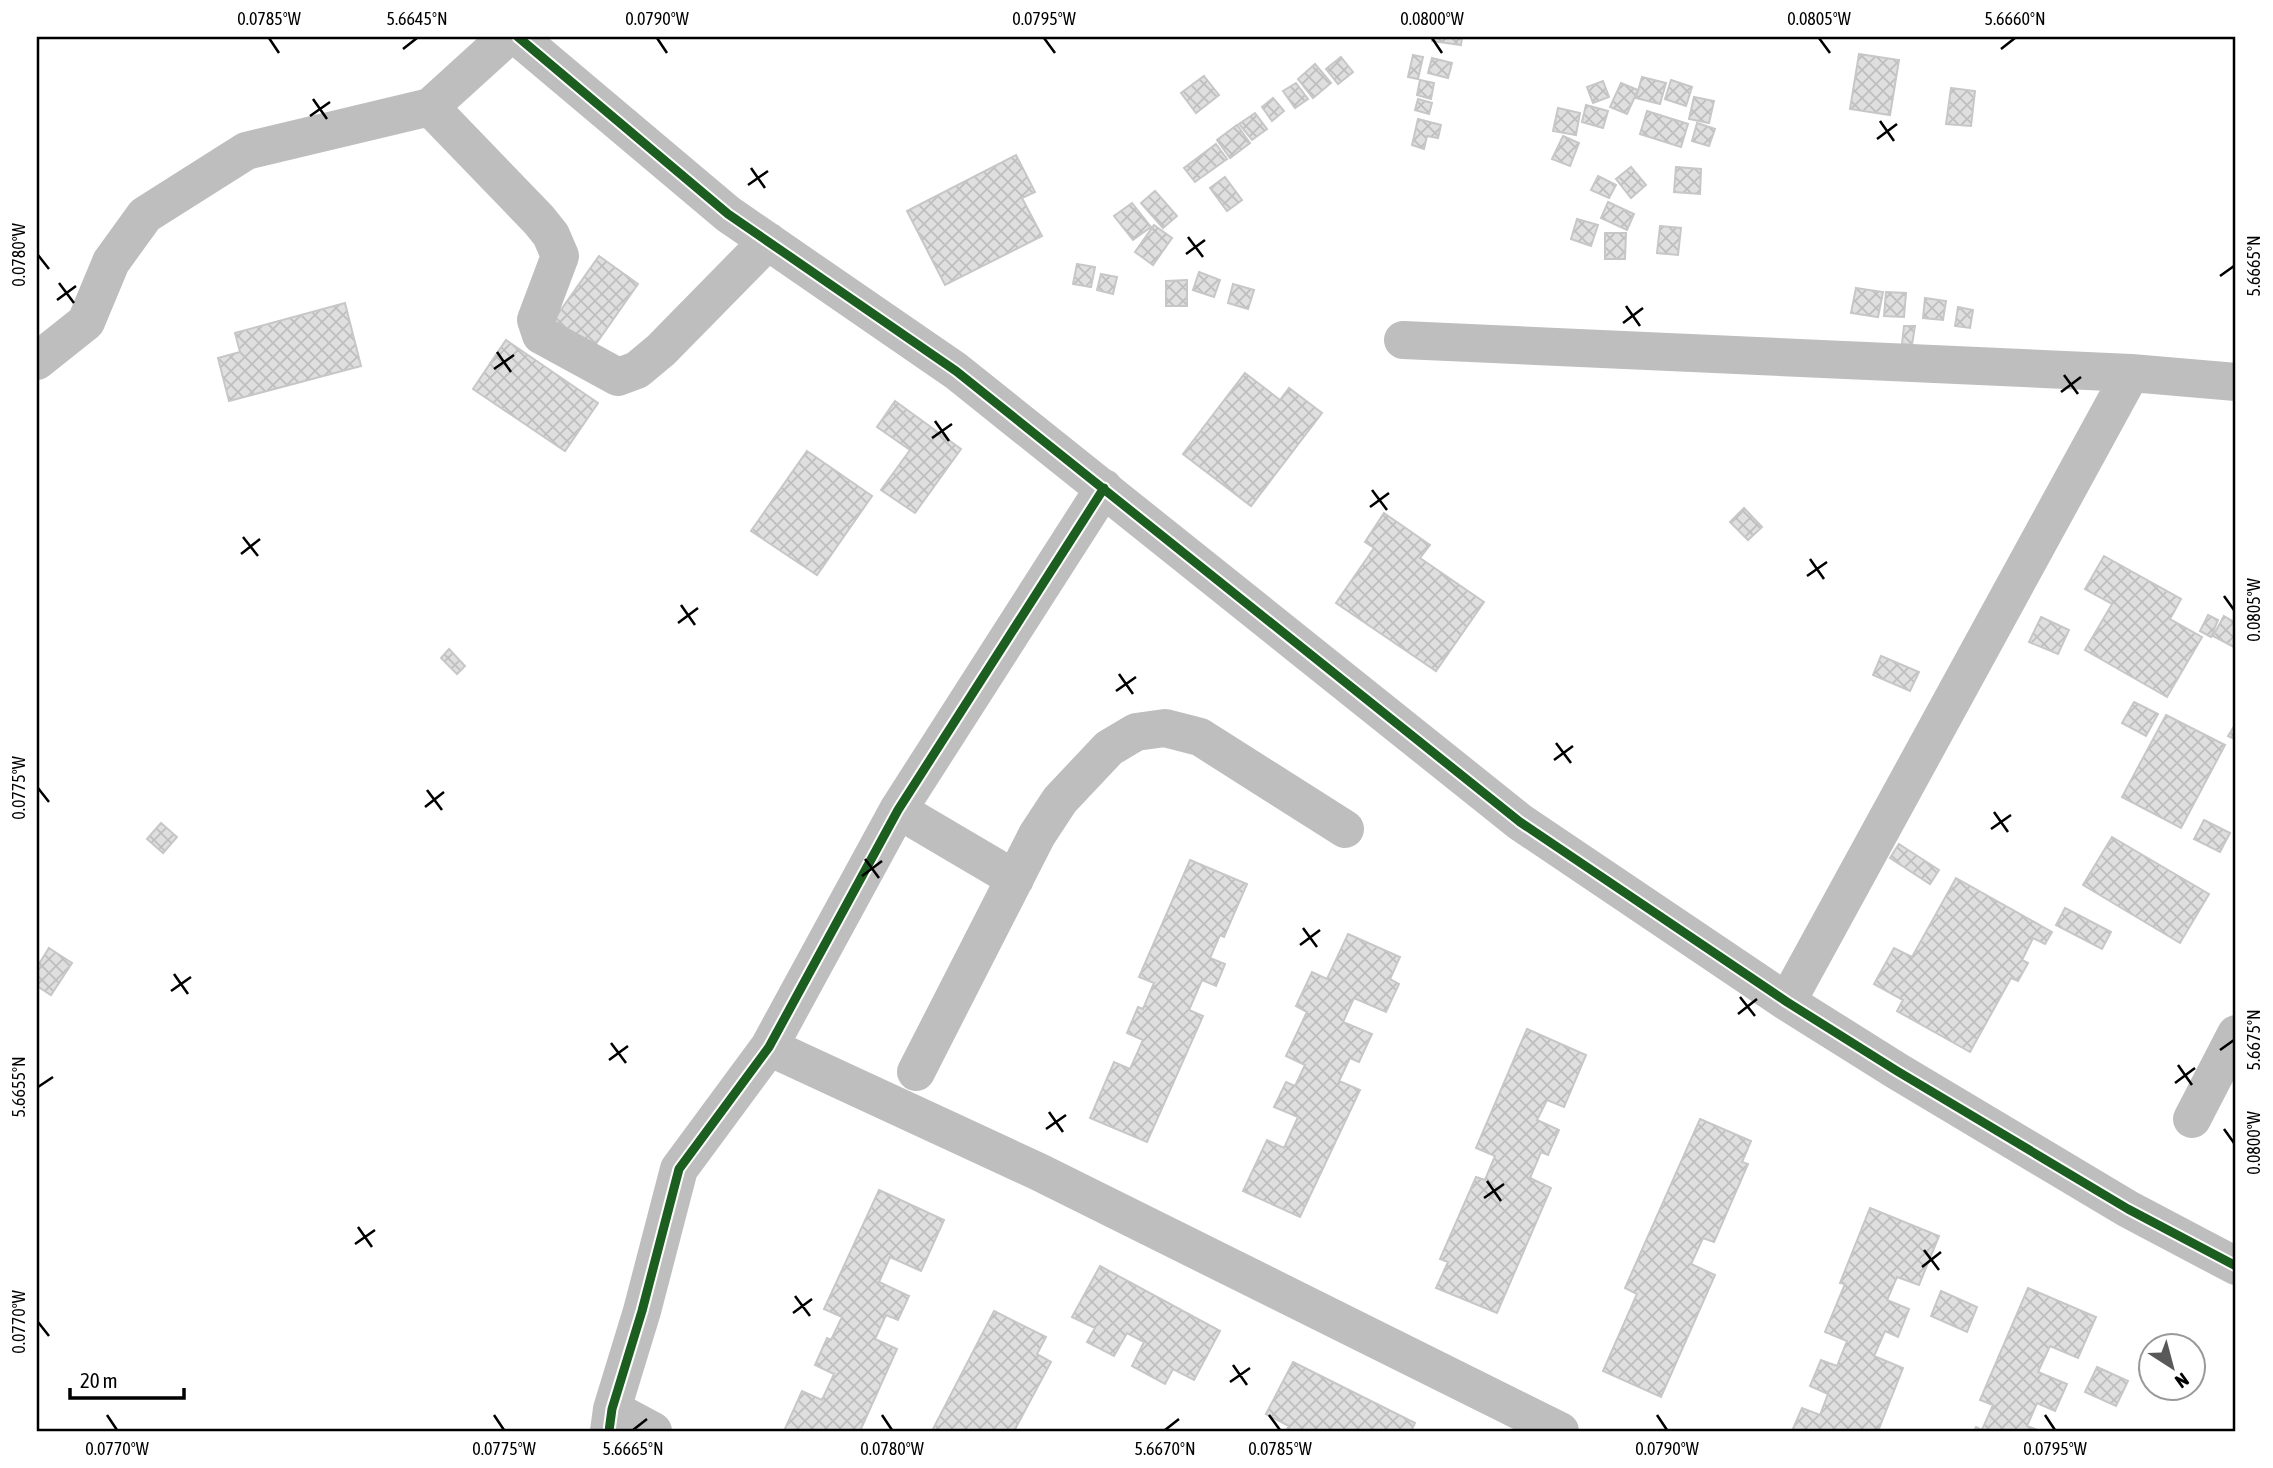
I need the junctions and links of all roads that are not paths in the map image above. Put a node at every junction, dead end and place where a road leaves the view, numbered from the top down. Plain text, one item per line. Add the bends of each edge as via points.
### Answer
1 (507, 37) edge
2 (518, 37) edge
3 (430, 107) junction
4 (768, 241) junction
5 (1403, 340) dead end
6 (37, 361) edge
7 (2131, 373) junction
8 (2236, 382) edge
9 (1104, 488) junction
10 (898, 810) junction
11 (1345, 829) dead end
12 (1015, 879) junction
13 (1787, 1002) junction
14 (2236, 1034) edge
15 (769, 1047) junction
16 (916, 1072) dead end
17 (2192, 1119) dead end
18 (2236, 1266) edge
19 (610, 1420) edge
20 (653, 1431) edge
21 (1560, 1431) edge

1 - 3 street
2 - 4 street via 728,214
3 - 4 street via 551,235 560,256 536,320 541,335 618,377 637,370 661,351
3 - 6 street via 246,150 145,215 110,262 86,322
4 - 9 street via 956,371
5 - 7 street
7 - 8 street
7 - 13 street
9 - 10 street
9 - 13 street via 1520,822
10 - 12 street
10 - 15 street
11 - 12 street via 1200,737 1166,728 1136,732 1109,748 1060,800
12 - 16 street
13 - 18 street via 2105,1195
14 - 17 street
15 - 19 street via 679,1169
15 - 21 street via 1039,1172
19 - 20 street

